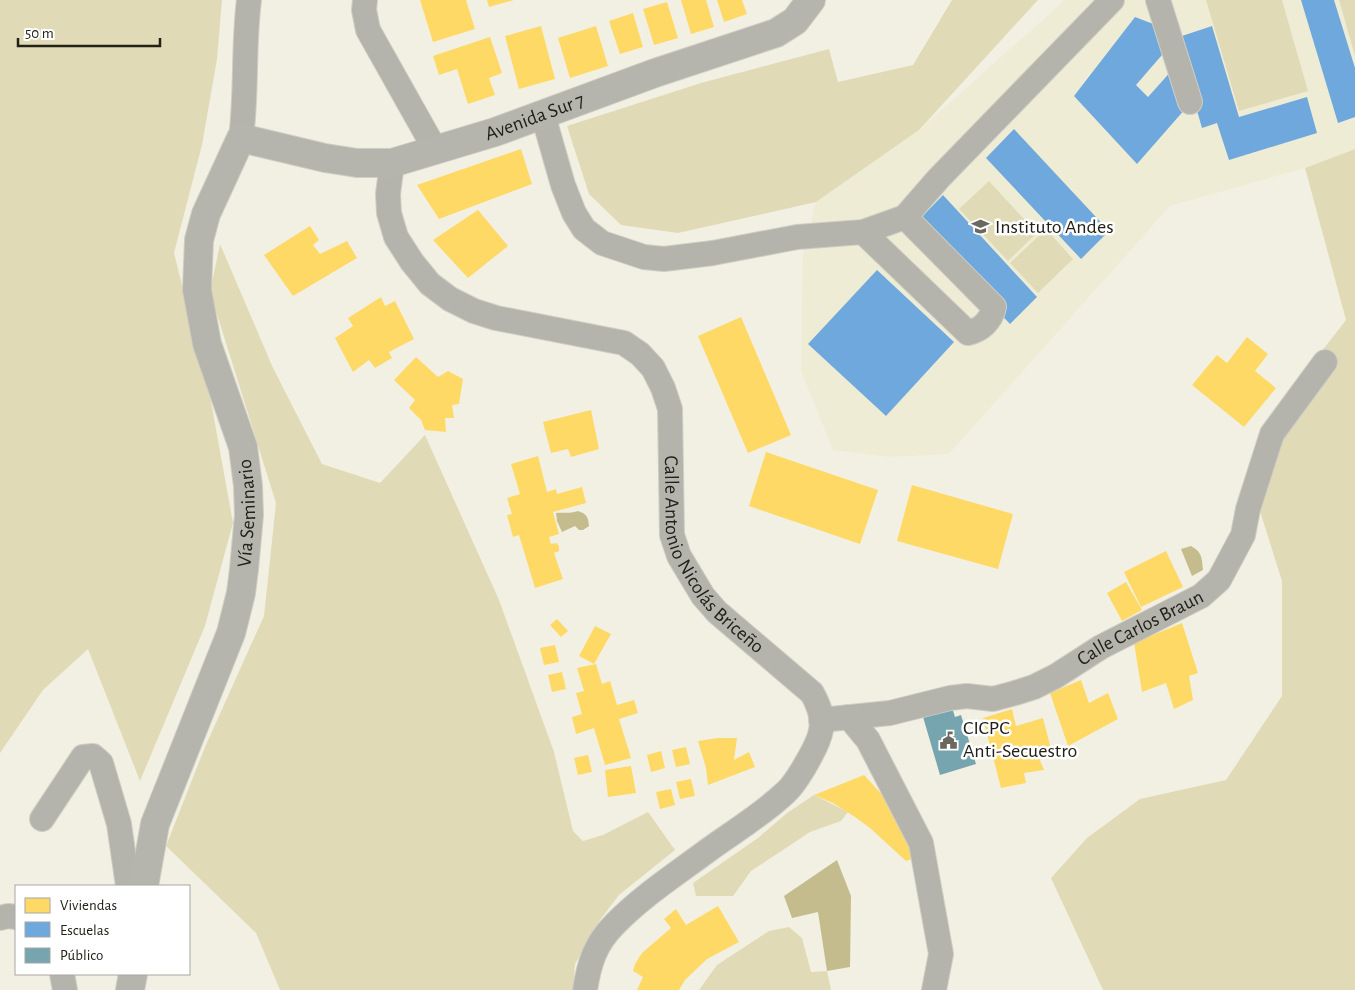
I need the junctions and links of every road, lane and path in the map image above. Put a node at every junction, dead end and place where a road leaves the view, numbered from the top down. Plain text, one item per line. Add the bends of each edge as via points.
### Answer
1 (249, 0) edge
2 (365, 0) edge
3 (811, 0) edge
4 (1112, 0) edge
5 (1158, 0) edge
6 (1190, 102) dead end
7 (543, 115) junction
8 (241, 138) junction
9 (436, 151) junction
10 (392, 163) junction
11 (905, 217) junction
12 (864, 232) junction
13 (1325, 362) dead end
14 (848, 717) junction
15 (821, 720) junction
16 (42, 819) dead end
17 (128, 885) edge
18 (144, 885) edge
19 (0, 918) edge
20 (15, 918) edge
21 (62, 975) edge
22 (133, 975) edge
23 (65, 990) edge
24 (130, 990) edge
25 (585, 990) edge
26 (934, 990) edge

1 - 8 street
2 - 9 street via 368,30
3 - 7 main road, Avenida Sur 7 via 795,21 776,33 655,72
4 - 11 street
5 - 6 street
7 - 9 main road, Avenida Sur 7
7 - 12 street via 574,213 584,229 602,243 664,259 797,237
8 - 10 main road, Avenida Sur 7 via 325,158 358,163
8 - 18 main road, Vía Seminario via 206,214 199,240 197,290 207,344 243,447 249,510 241,593 231,633 155,824
9 - 10 main road, Avenida Sur 7
10 - 15 street, Calle Antonio Nicolás Briceño via 389,213 396,237 430,284 450,299 496,318 624,343 652,368 670,409 672,535 680,556 716,612 812,693
11 - 12 street
11 - 12 street via 994,307 992,317 977,331 968,333
13 - 14 street, Calle Carlos Braun via 1272,434 1243,535 1219,580 1201,596 1101,647 1034,687 993,699 950,698 890,713
14 - 15 street, Calle Carlos Braun
14 - 26 street via 868,740 921,844 941,954
15 - 25 street, Calle Antonio Nicolás Briceño via 814,749 788,791 675,874 613,926 590,960
16 - 17 street via 83,757 93,756 101,763 119,824
19 - 20 street
21 - 23 street
22 - 24 main road

